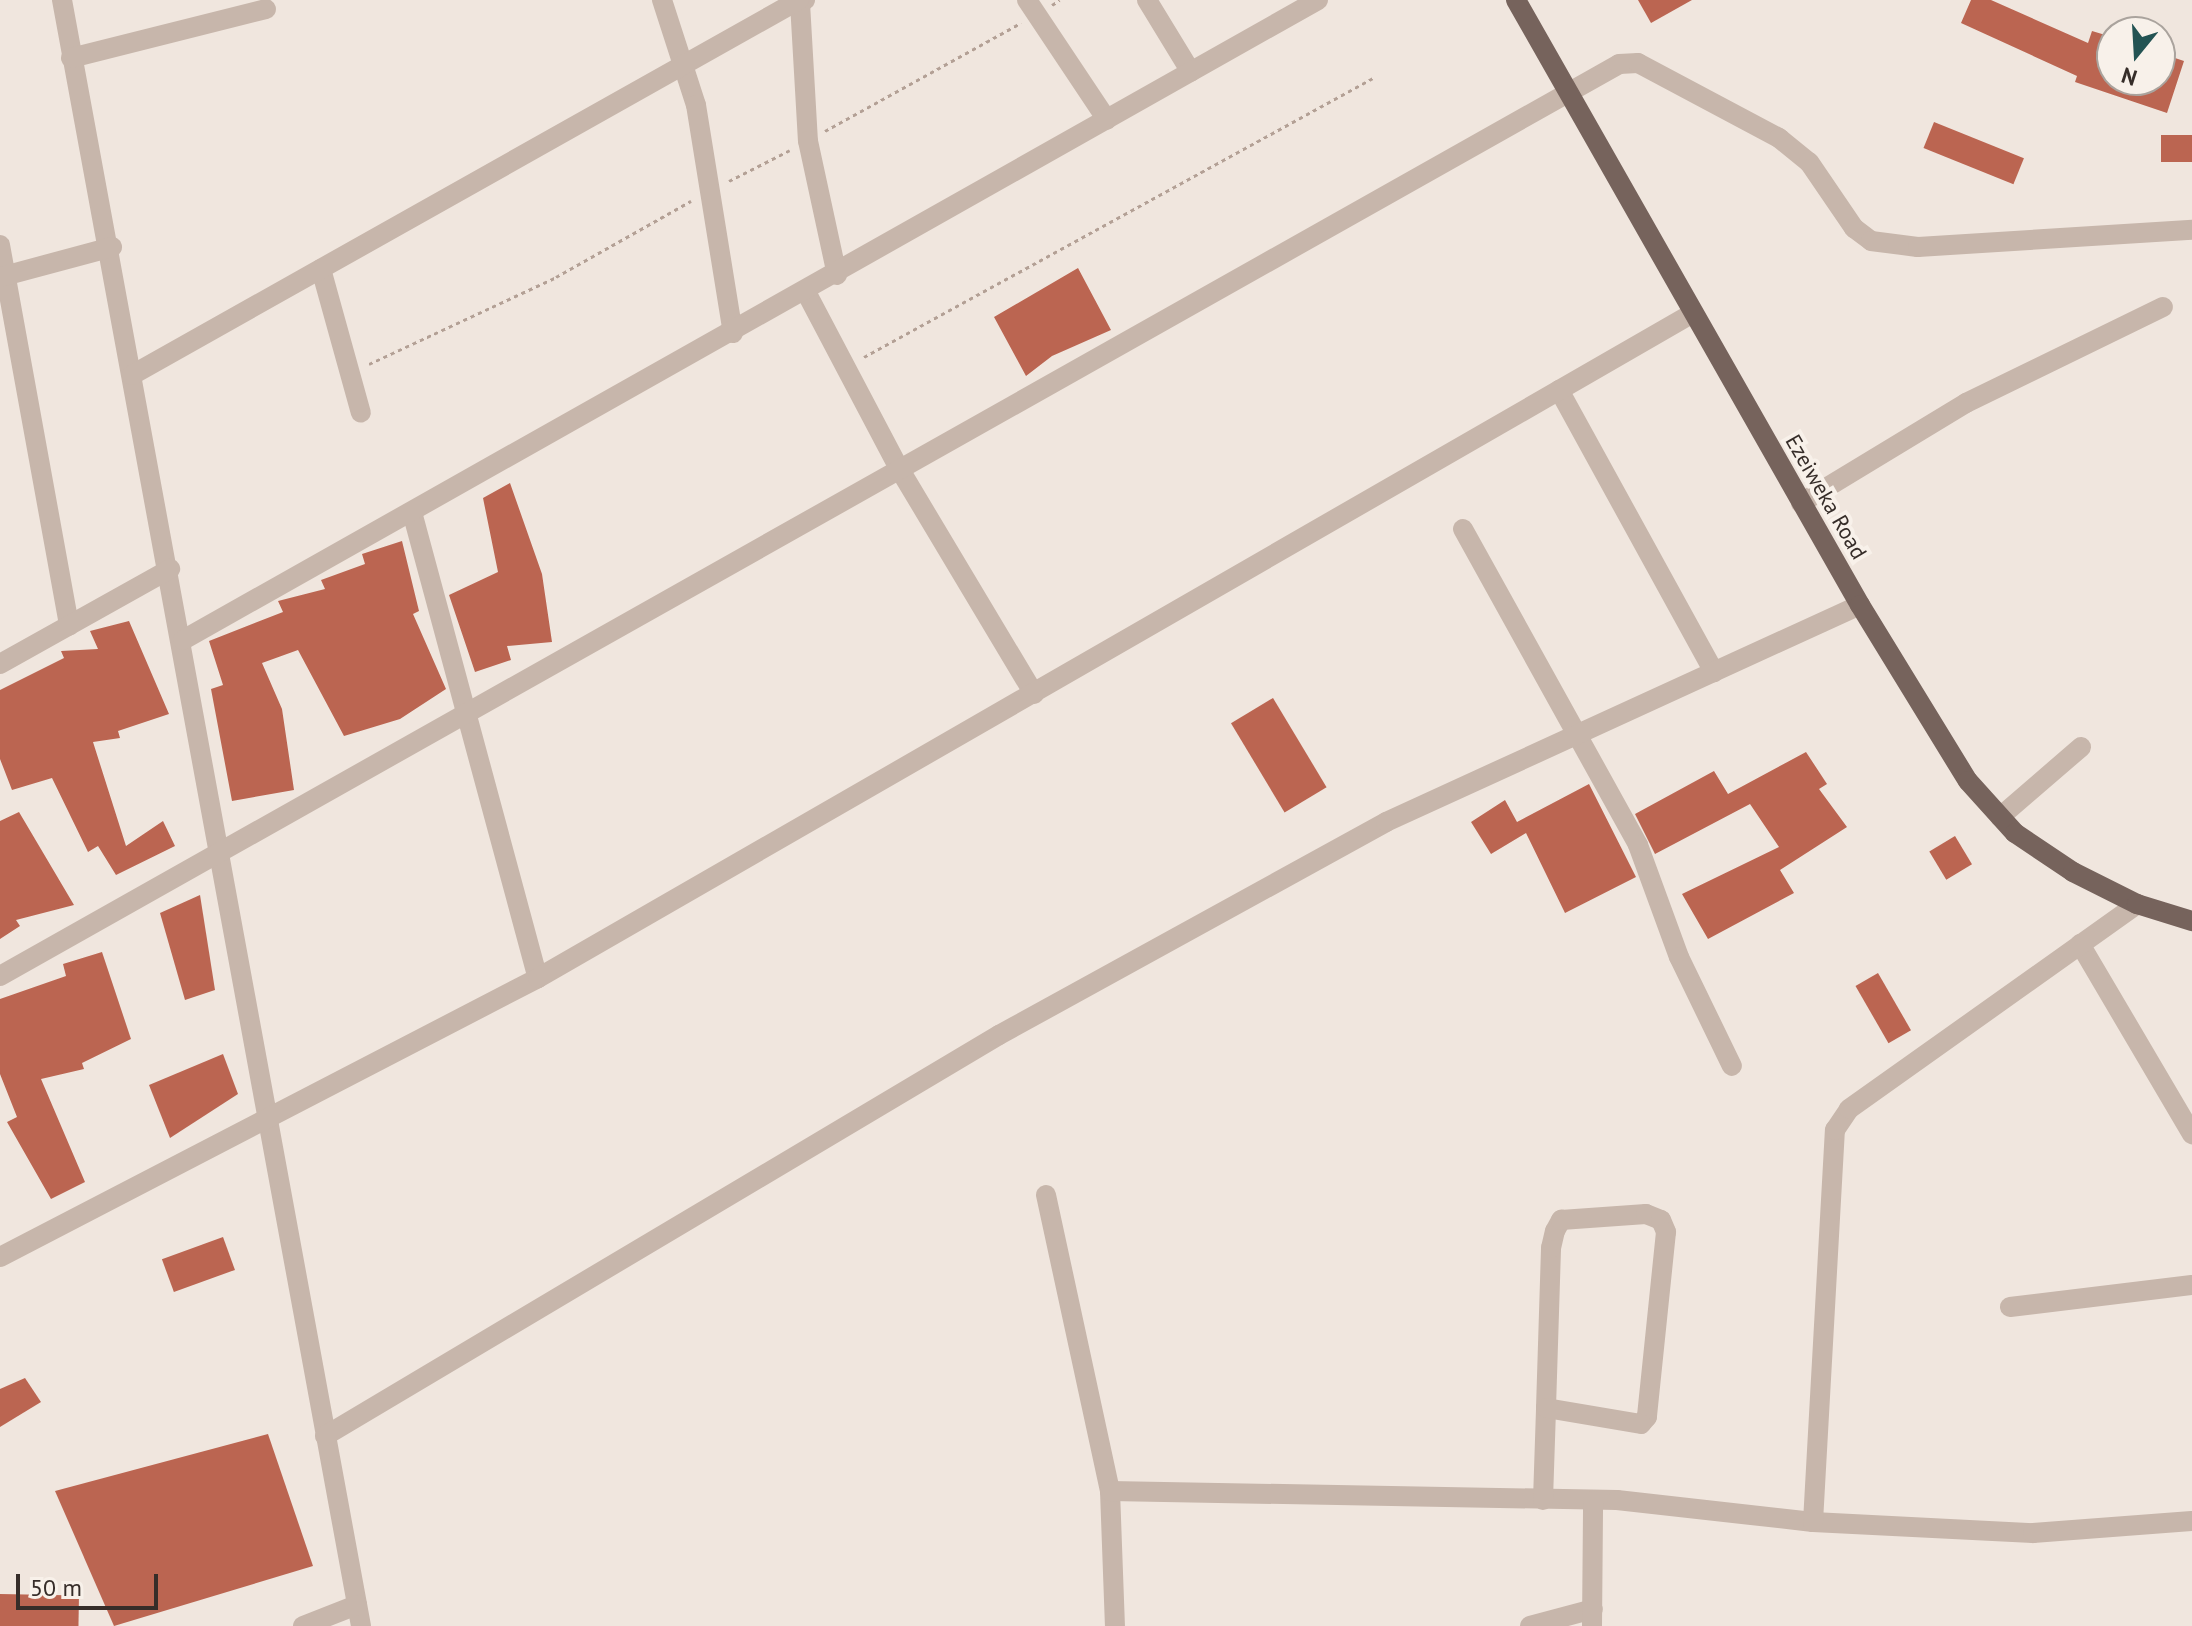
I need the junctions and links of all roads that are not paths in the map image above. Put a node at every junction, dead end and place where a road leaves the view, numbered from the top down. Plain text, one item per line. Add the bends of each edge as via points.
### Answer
1 (62, 0) edge
2 (662, 0) edge
3 (1027, 0) edge
4 (1147, 0) edge
5 (1318, 0) edge
6 (1516, 0) edge
7 (801, 1) edge
8 (1283, 8) edge
9 (266, 9) dead end
10 (71, 58) junction
11 (683, 67) junction
12 (1191, 72) junction
13 (1569, 88) junction
14 (1107, 120) junction
15 (2192, 230) edge
16 (0, 245) edge
17 (112, 247) junction
18 (321, 269) junction
19 (837, 275) junction
20 (3, 276) edge
21 (806, 292) junction
22 (2163, 307) dead end
23 (1693, 313) junction
24 (733, 333) junction
25 (132, 375) junction
26 (1559, 390) junction
27 (361, 413) dead end
28 (900, 470) junction
29 (1801, 503) junction
30 (412, 512) junction
31 (1463, 529) dead end
32 (170, 569) junction
33 (1860, 605) junction
34 (69, 626) junction
35 (183, 640) junction
36 (0, 664) edge
37 (1714, 672) junction
38 (1034, 694) junction
39 (469, 714) junction
40 (1580, 733) junction
41 (2081, 747) dead end
42 (2000, 817) junction
43 (219, 852) junction
44 (2137, 904) junction
45 (2192, 921) edge
46 (2080, 944) junction
47 (0, 976) edge
48 (538, 978) junction
49 (1732, 1066) dead end
50 (264, 1115) junction
51 (2192, 1134) edge
52 (1046, 1195) dead end
53 (0, 1257) edge
54 (2192, 1285) edge
55 (2010, 1307) dead end
56 (1546, 1408) junction
57 (325, 1436) junction
58 (1110, 1491) junction
59 (1543, 1500) junction
60 (1593, 1501) junction
61 (2192, 1521) edge
62 (1813, 1522) junction
63 (357, 1605) junction
64 (1592, 1617) edge
65 (303, 1626) edge
66 (361, 1626) edge
67 (1115, 1626) edge
68 (1530, 1626) edge

1 - 10 street
2 - 11 street
3 - 14 street
4 - 12 street
5 - 8 street
6 - 13 main road, Ezeiweka Road
7 - 11 street
7 - 19 street via 808,141
8 - 12 street
9 - 10 street
10 - 17 street
11 - 18 street
11 - 24 street via 696,105
12 - 14 street
13 - 15 street via 1619,64 1638,63 1779,138 1809,162 1854,228 1871,241 1918,247
13 - 23 main road, Ezeiweka Road
13 - 28 street
14 - 19 street
16 - 20 street
17 - 20 street
17 - 25 street
18 - 25 street
18 - 27 street
19 - 21 street
20 - 34 street
21 - 24 street
21 - 28 street
22 - 29 street via 1966,403
23 - 26 street
23 - 29 main road, Ezeiweka Road
24 - 30 street
25 - 32 street
26 - 37 street
26 - 38 street
28 - 38 street
28 - 39 street
29 - 33 main road, Ezeiweka Road
30 - 35 street
30 - 39 street
31 - 40 street
32 - 34 street
32 - 35 street
33 - 37 street
33 - 42 main road, Ezeiweka Road via 1968,781
34 - 36 street
35 - 43 street
37 - 40 street
38 - 48 street
39 - 43 street
39 - 48 street
40 - 49 street via 1638,845 1679,957
40 - 57 street via 1386,822 999,1035
41 - 42 street
42 - 44 main road, Ezeiweka Road via 2073,872
43 - 47 street
43 - 50 street
44 - 45 main road, Ezeiweka Road
44 - 46 street
46 - 51 street
46 - 62 street via 1849,1109 1835,1130
48 - 50 street
50 - 53 street
50 - 57 street
52 - 58 street
54 - 55 street
56 - 56 street via 1551,1248 1561,1220 1646,1214 1661,1220 1666,1232 1647,1417 1641,1424
56 - 59 street
57 - 63 street
58 - 59 street
58 - 67 street
59 - 60 street
60 - 62 street
60 - 64 street
61 - 62 street via 2033,1533
63 - 65 street
63 - 66 street
64 - 68 street

